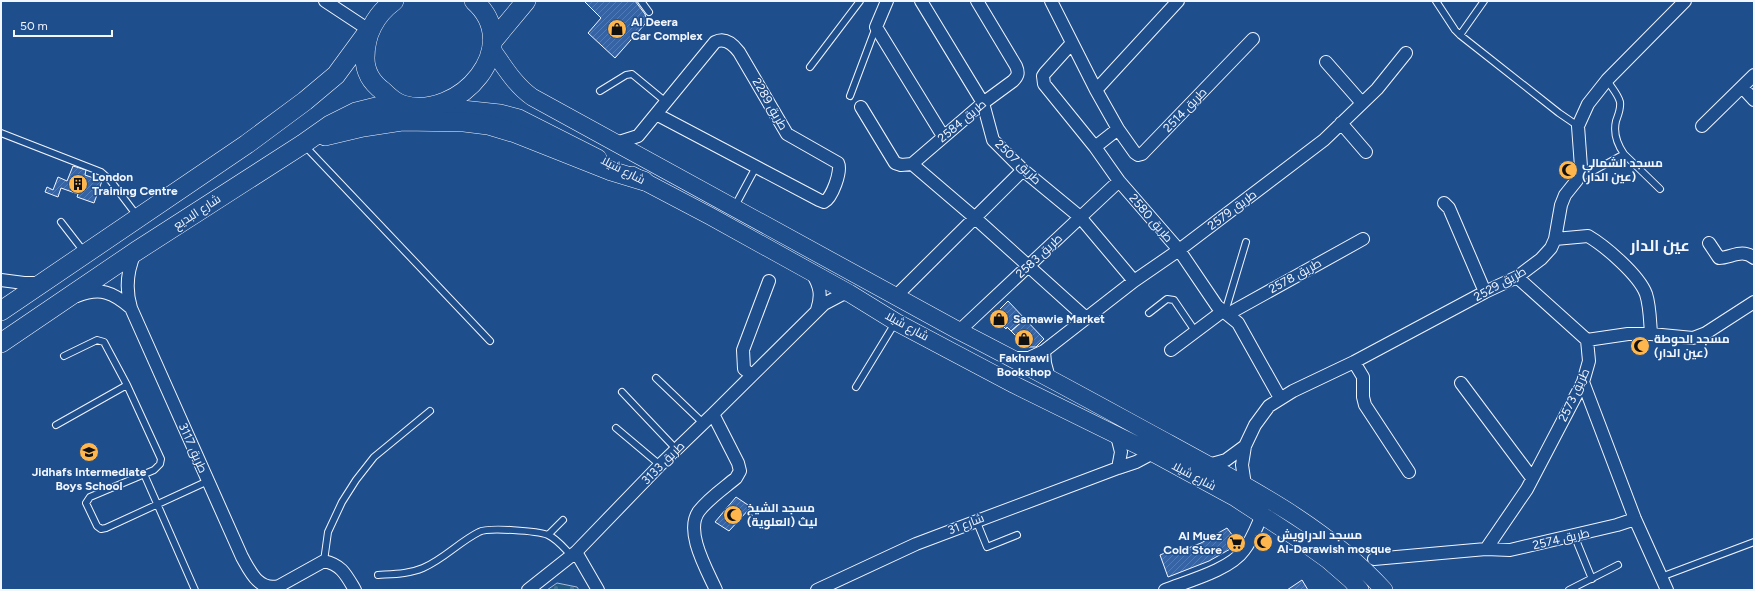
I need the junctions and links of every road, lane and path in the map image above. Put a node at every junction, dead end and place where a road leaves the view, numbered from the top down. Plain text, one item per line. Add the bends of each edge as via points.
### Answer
1 (325, 1) edge
2 (394, 1) edge
3 (474, 1) edge
4 (526, 1) edge
5 (641, 1) edge
6 (860, 1) edge
7 (887, 1) edge
8 (922, 1) edge
9 (976, 1) edge
10 (1051, 1) edge
11 (1178, 1) edge
12 (1436, 1) edge
13 (1484, 1) edge
14 (1685, 1) edge
15 (649, 12) dead end
16 (876, 27) junction
17 (369, 30) junction
18 (1460, 35) junction
19 (1253, 39) dead end
20 (1072, 43) junction
21 (492, 45) junction
22 (1406, 53) dead end
23 (1326, 62) dead end
24 (810, 67) dead end
25 (1754, 75) edge
26 (1607, 80) junction
27 (1742, 87) junction
28 (1096, 90) junction
29 (600, 91) dead end
30 (850, 96) dead end
31 (1754, 100) edge
32 (666, 102) junction
33 (983, 103) junction
34 (402, 104) junction
35 (1362, 104) junction
36 (434, 106) junction
37 (861, 107) dead end
38 (656, 114) junction
39 (1341, 123) junction
40 (1578, 126) junction
41 (1702, 126) dead end
42 (1118, 129) junction
43 (1, 133) edge
44 (638, 136) junction
45 (943, 136) junction
46 (616, 143) junction
47 (303, 144) junction
48 (1095, 147) junction
49 (1366, 152) dead end
50 (1624, 154) junction
51 (641, 157) junction
52 (912, 164) junction
53 (756, 167) junction
54 (1023, 170) junction
55 (1577, 180) junction
56 (644, 181) junction
57 (1119, 181) junction
58 (1660, 189) dead end
59 (1444, 203) dead end
60 (734, 208) junction
61 (974, 217) junction
62 (138, 218) junction
63 (1080, 218) junction
64 (61, 222) dead end
65 (1363, 239) dead end
66 (1555, 239) junction
67 (1246, 242) dead end
68 (1709, 243) dead end
69 (1179, 250) junction
70 (135, 252) junction
71 (86, 254) junction
72 (1754, 258) edge
73 (1028, 266) junction
74 (812, 273) junction
75 (1518, 277) junction
76 (1, 280) edge
77 (769, 281) dead end
78 (1134, 281) junction
79 (42, 283) junction
80 (1485, 292) junction
81 (849, 293) junction
82 (896, 296) junction
83 (66, 299) junction
84 (1754, 303) edge
85 (131, 308) junction
86 (817, 310) junction
87 (1, 311) edge
88 (1149, 312) dead end
89 (1225, 312) junction
90 (1086, 318) junction
91 (896, 322) junction
92 (959, 331) junction
93 (1195, 331) junction
94 (1651, 334) junction
95 (1587, 340) junction
96 (490, 341) dead end
97 (1, 343) edge
98 (1171, 350) dead end
99 (1044, 351) junction
100 (64, 356) dead end
101 (1013, 358) junction
102 (1354, 362) junction
103 (752, 375) junction
104 (656, 378) dead end
105 (1049, 378) junction
106 (1583, 382) junction
107 (1461, 383) dead end
108 (127, 385) junction
109 (856, 387) dead end
110 (622, 392) dead end
111 (1280, 398) junction
112 (430, 411) dead end
113 (713, 414) junction
114 (703, 423) junction
115 (56, 425) dead end
116 (616, 428) dead end
117 (1117, 436) junction
118 (1245, 446) junction
119 (676, 449) junction
120 (1153, 453) junction
121 (660, 465) junction
122 (1208, 465) junction
123 (1118, 468) junction
124 (1409, 472) dead end
125 (144, 474) junction
126 (1532, 478) junction
127 (208, 481) junction
128 (1245, 485) junction
129 (156, 504) junction
130 (1262, 515) junction
131 (1635, 519) junction
132 (563, 520) dead end
133 (976, 520) junction
134 (548, 535) junction
135 (1017, 535) dead end
136 (1574, 535) junction
137 (1754, 542) edge
138 (1486, 549) junction
139 (573, 553) junction
140 (1374, 559) dead end
141 (324, 561) junction
142 (1618, 565) dead end
143 (378, 575) dead end
144 (1661, 577) junction
145 (1592, 579) junction
146 (836, 586) edge
147 (195, 590) edge
148 (355, 590) edge
149 (528, 590) edge
150 (598, 590) edge
151 (716, 590) edge
152 (816, 590) edge
153 (1165, 590) edge
154 (1360, 590) edge
155 (1384, 590) edge
156 (1569, 590) edge
157 (1668, 590) edge

1 - 17 street
2 - 17 main road
3 - 21 main road via 490,24
4 - 21 main road
5 - 15 lane
6 - 24 lane
7 - 16 street
8 - 33 street, طريق 2507
9 - 33 street, طريق 2584 via 1018,71 1013,81
10 - 20 street, طريق 2514
11 - 28 street
12 - 18 lane
13 - 18 lane
14 - 26 street, طريق 2529
16 - 30 lane
16 - 45 street
17 - 34 main road via 365,55 368,74 380,89
17 - 62 main road via 336,75 305,101
18 - 40 lane
19 - 42 street, طريق 2514 via 1142,154 1135,153
20 - 28 street, طريق 2514
20 - 48 street, طريق 2580 via 1045,72 1043,80
21 - 36 main road via 489,58 470,87 452,100
21 - 46 main road, شارع شيلا via 520,88
22 - 35 street, طريق 2579
23 - 35 street
25 - 27 street
26 - 40 street, طريق 2529 via 1588,104
26 - 50 lane via 1620,103 1615,137
27 - 31 street
27 - 41 street
28 - 42 street, طريق 2514
29 - 32 lane via 632,74
32 - 38 street, طريق 2289
32 - 53 street, طريق 2289 via 715,42 723,40 730,43 739,52 787,134 836,160 840,169 830,197 824,202
33 - 45 street, طريق 2584
33 - 54 street, طريق 2507 via 993,140
34 - 36 main road via 421,108
34 - 47 main road, شارع البديع via 356,112 330,125
35 - 39 street, طريق 2579
36 - 56 main road, شارع شيلا via 500,113 519,118
37 - 52 street via 895,163
38 - 44 street, طريق 2289
38 - 53 street, طريق 2289
39 - 49 street
39 - 69 street, طريق 2579 via 1324,140
40 - 55 street, طريق 2529 via 1581,167
42 - 48 street
43 - 62 lane via 101,172
44 - 46 street
44 - 51 street
45 - 52 street, طريق 2584
46 - 51 main road, شارع شيلا
47 - 56 main road via 381,123 464,122 488,125 515,133 611,171
47 - 70 main road, شارع البديع
47 - 96 lane
48 - 57 street, طريق 2580
50 - 55 lane
50 - 58 lane
51 - 60 main road, شارع شيلا
52 - 61 street
53 - 60 lane
54 - 61 street
54 - 63 street, طريق 2507
55 - 66 street, طريق 2529 via 1560,205
56 - 74 main road, شارع شيلا
57 - 63 street, طريق 2583
57 - 69 street, طريق 2580
59 - 80 street via 1449,208
60 - 82 main road, شارع شيلا
61 - 73 street
61 - 82 street
62 - 71 main road
63 - 73 street, طريق 2583
63 - 78 street, طريق 2507
64 - 71 lane
65 - 89 street, طريق 2578
66 - 75 street, طريق 2529 via 1541,259
66 - 94 street via 1588,236 1620,262 1638,280 1645,292
67 - 89 lane
68 - 72 street via 1719,258 1746,253
69 - 78 street, طريق 2579
69 - 89 street, طريق 2580 via 1213,300
70 - 83 main road, شارع البديع
70 - 85 street via 127,285
71 - 79 main road
73 - 90 street
73 - 92 street, طريق 2583
74 - 81 main road, شارع شيلا
74 - 86 street via 820,292
75 - 80 street, طريق 2529
75 - 95 street
76 - 79 street
77 - 103 street via 742,350 744,368
78 - 90 street, طريق 2579
79 - 87 main road
80 - 102 street, طريق 2529
81 - 86 street, طريق 3133 via 832,299
81 - 91 main road, شارع شيلا
82 - 92 main road, شارع شيلا
83 - 85 street, طريق 3117 via 81,294 107,292 120,298
83 - 97 main road, شارع البديع
84 - 94 street via 1706,333 1693,338
85 - 127 street, طريق 3117
86 - 103 street, طريق 3133
88 - 93 lane via 1167,299 1174,300
89 - 93 street, طريق 2578
89 - 111 street, طريق 2580 via 1238,323
90 - 99 street, طريق 2579
91 - 109 lane
91 - 117 main road, شارع شيلا
92 - 101 main road, شارع شيلا
93 - 98 street, طريق 2578
94 - 95 street via 1628,334
95 - 106 street, طريق 2573 via 1590,361
99 - 101 street, طريق 2579 via 1029,358
99 - 105 street
100 - 108 lane via 102,340
101 - 105 main road, شارع شيلا
102 - 111 street, طريق 2529
102 - 124 street via 1363,377 1365,406
103 - 113 street, طريق 3133
104 - 114 lane
105 - 122 main road, شارع شيلا
106 - 126 street, طريق 2573
106 - 131 street
107 - 126 street
108 - 115 lane
108 - 125 lane via 161,459 157,468
110 - 119 lane
111 - 118 street, طريق 2529 via 1262,414
112 - 141 lane via 374,457 356,480 328,532
113 - 114 street, طريق 3133
113 - 151 street via 740,471 736,478 699,512 694,525 696,540
114 - 119 street, طريق 3133
116 - 121 lane
117 - 120 main road, شارع شيلا
117 - 123 street via 1121,452
118 - 122 street, طريق 2529 via 1226,460
118 - 128 street, طريق 2529 via 1242,465
119 - 121 street, طريق 3133
120 - 123 street, شارع 31
120 - 130 main road, شارع شيلا
121 - 139 street, طريق 3133
122 - 128 main road, شارع شيلا
123 - 133 street, شارع 31
125 - 129 lane
125 - 129 lane via 90,497 86,503 101,529
126 - 138 street, طريق 2573
127 - 129 lane
127 - 141 street, طريق 3117 via 242,557 254,578 262,585 272,588 279,586
128 - 155 main road, شارع شيلا via 1315,529 1368,572
129 - 147 lane
130 - 153 street via 1248,544 1235,560
130 - 154 main road, شارع شيلا via 1328,560
131 - 136 street, طريق 2574
131 - 144 street
132 - 134 lane
133 - 135 lane via 987,546
133 - 146 street, شارع 31 via 916,544
134 - 139 lane
134 - 143 lane via 485,529 422,569
136 - 138 street, طريق 2574 via 1518,549
136 - 145 lane
137 - 144 lane
138 - 140 street
139 - 149 street, طريق 3133
139 - 150 street
141 - 148 street via 334,563 342,570
142 - 145 lane
144 - 157 street
145 - 156 lane
146 - 152 street, شارع 31

